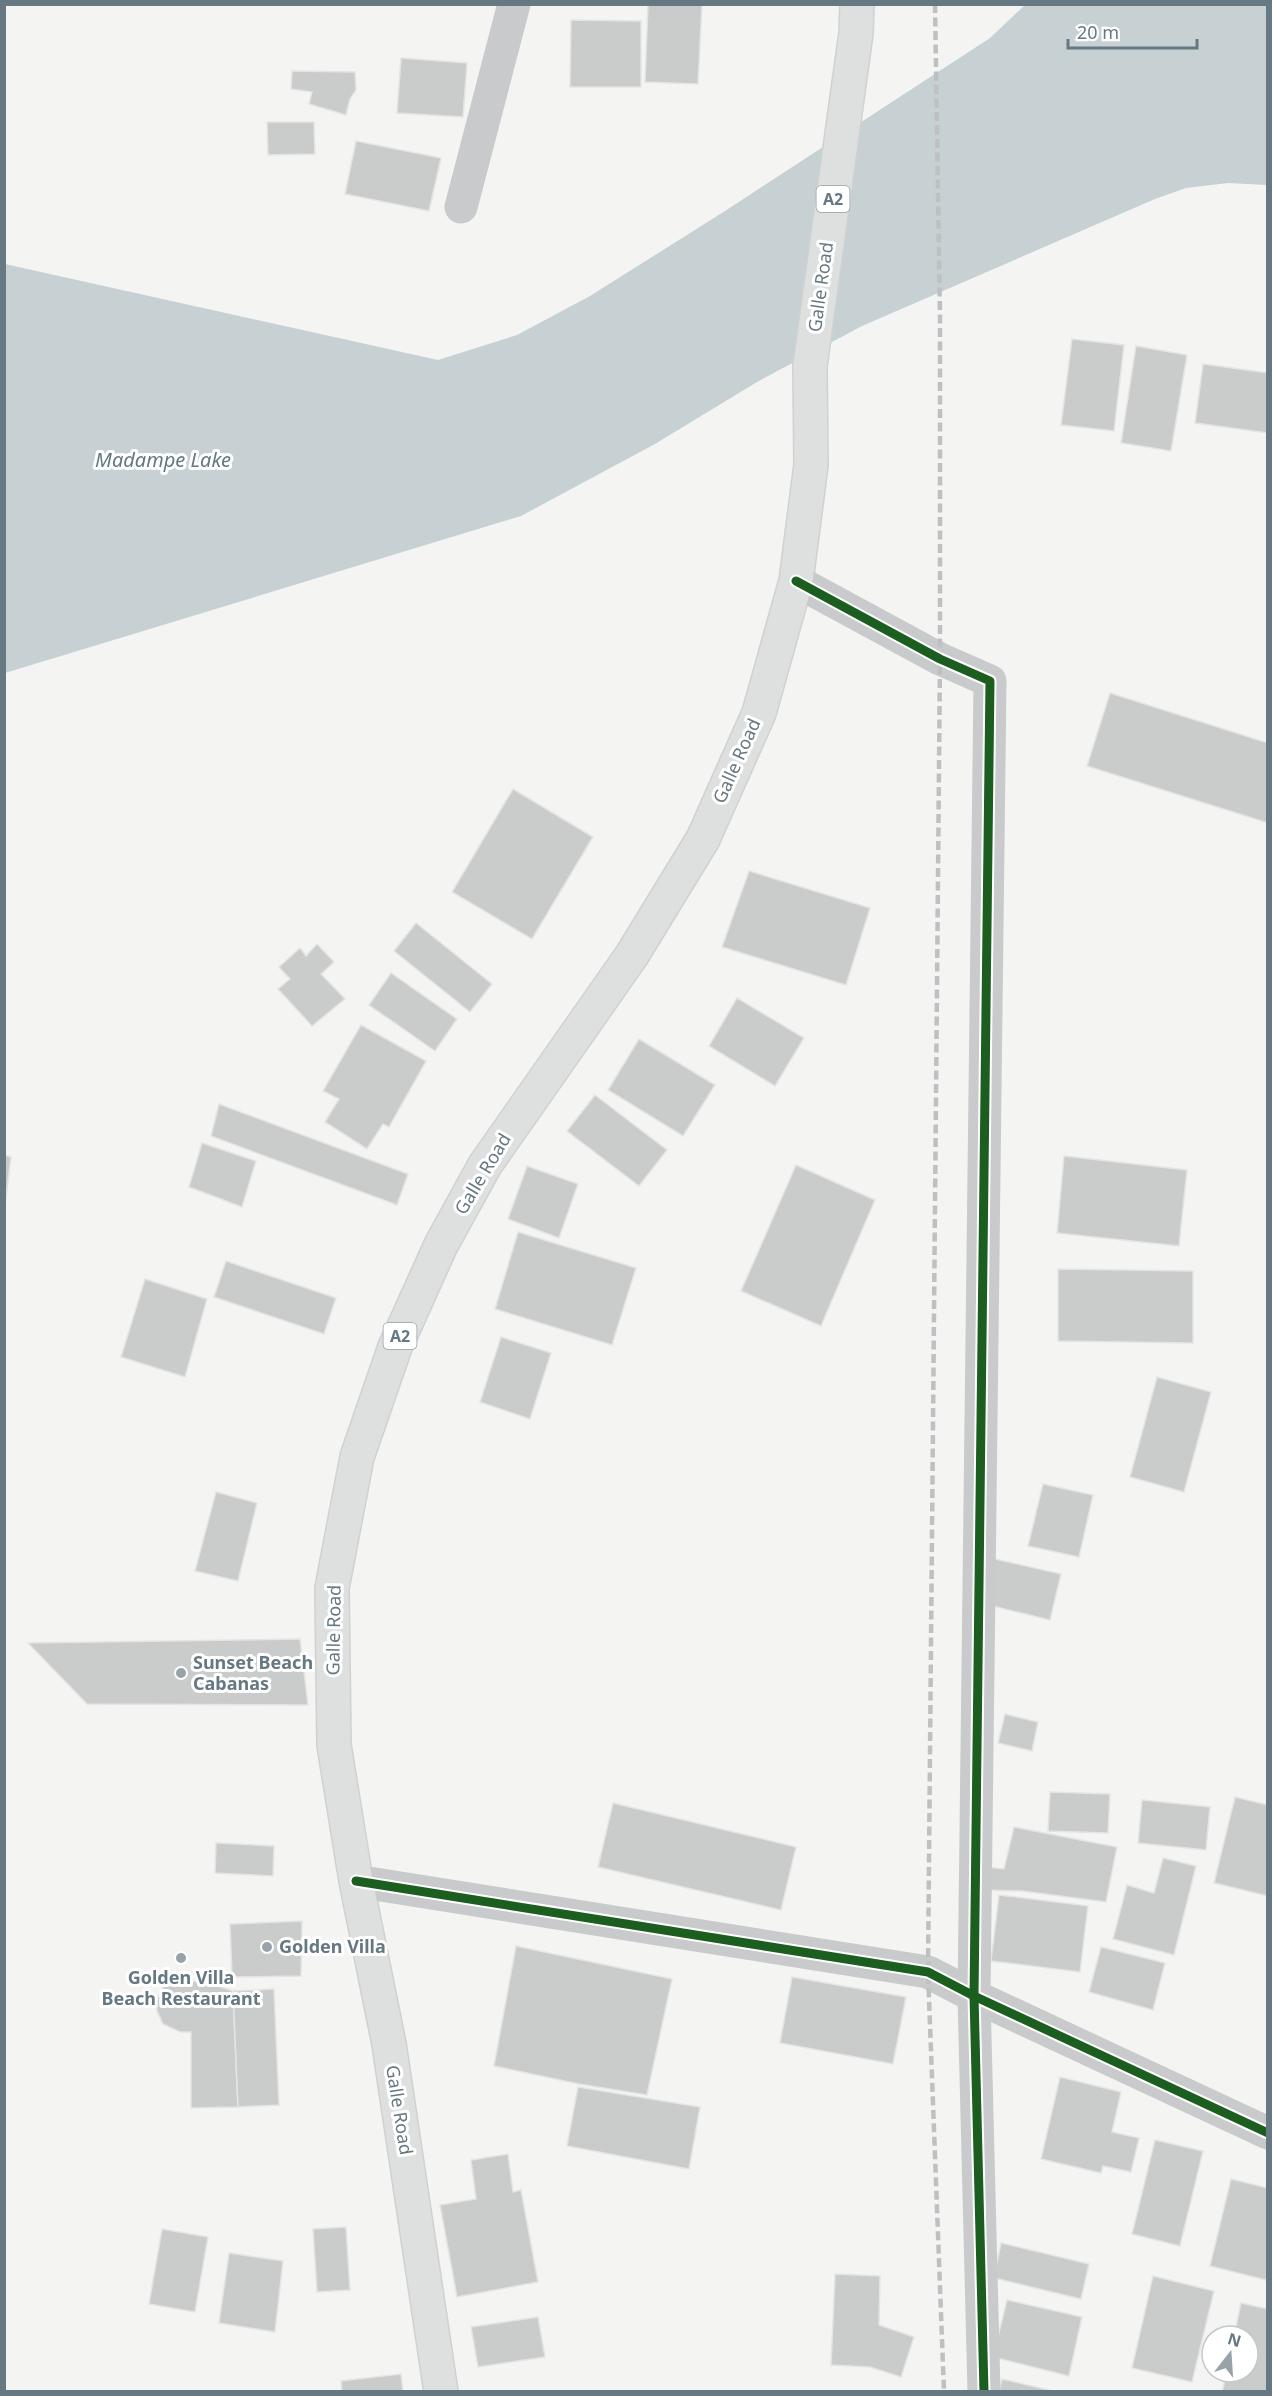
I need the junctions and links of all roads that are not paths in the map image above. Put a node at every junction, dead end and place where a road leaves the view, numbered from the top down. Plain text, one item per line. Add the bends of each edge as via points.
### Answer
1 (514, 4) edge
2 (856, 19) edge
3 (460, 207) dead end
4 (796, 580) junction
5 (356, 1881) junction
6 (974, 1996) junction
7 (1268, 2133) edge
8 (441, 2391) edge
9 (984, 2391) edge

1 - 3 street
2 - 4 highway, Galle Road / A2 via 810,366 812,465
4 - 5 highway, Galle Road / A2 via 759,713 703,839 632,955 485,1166 441,1245 395,1347 357,1457 333,1588 334,1745
4 - 6 street via 940,659 990,681
5 - 6 street via 928,1972
5 - 8 highway, Galle Road / A2 via 389,2044
6 - 7 street
6 - 9 street

